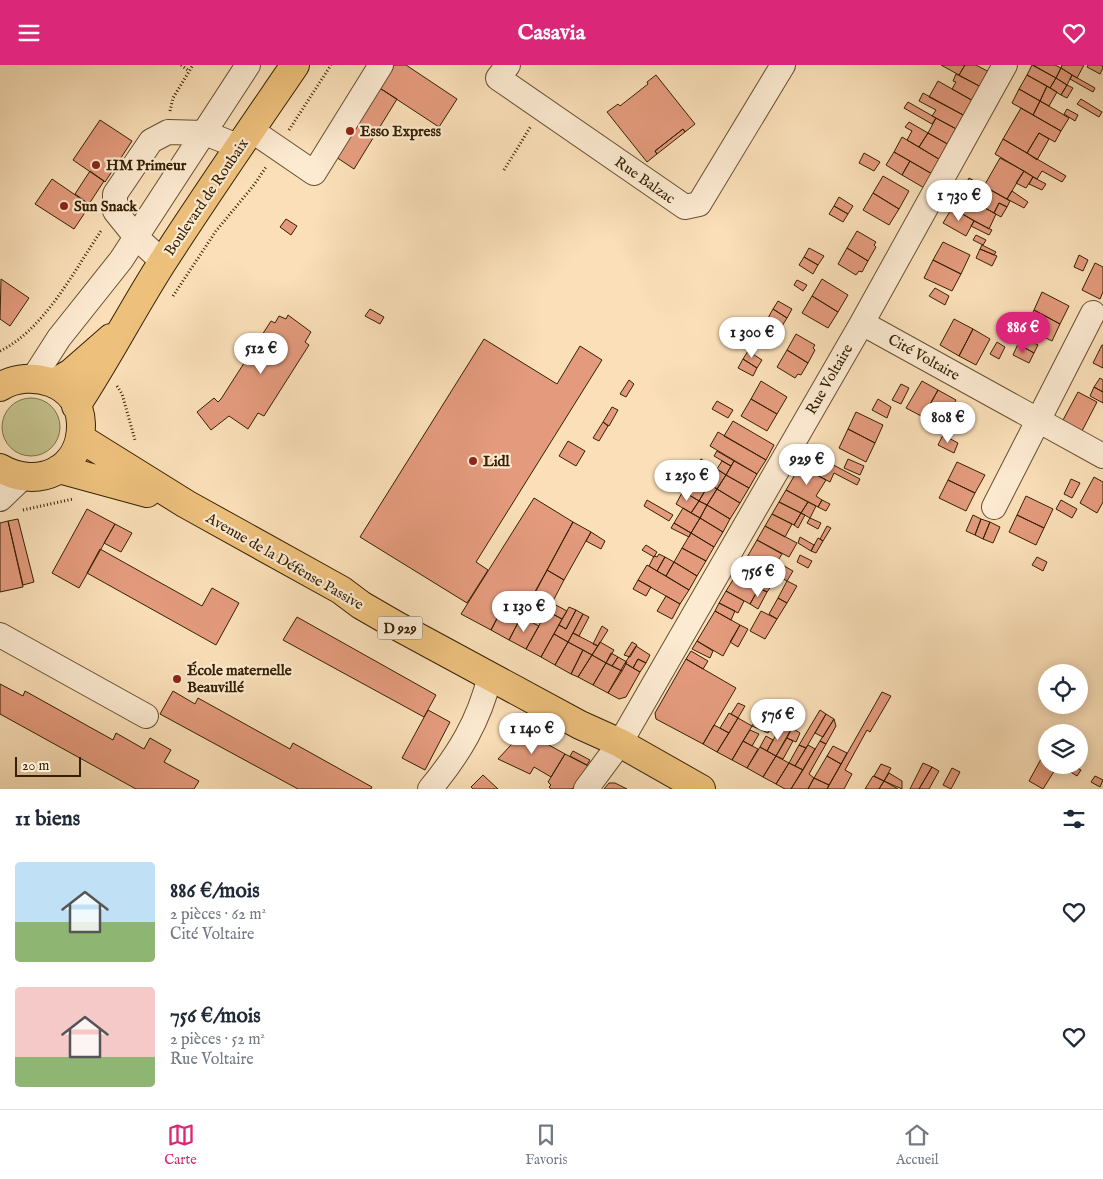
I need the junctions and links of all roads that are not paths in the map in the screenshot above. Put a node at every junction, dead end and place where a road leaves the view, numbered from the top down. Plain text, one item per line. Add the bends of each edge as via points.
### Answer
1 (248, 65) edge
2 (295, 65) edge
3 (381, 65) edge
4 (508, 65) edge
5 (783, 65) edge
6 (1005, 65) edge
7 (205, 133) junction
8 (245, 139) junction
9 (136, 237) junction
10 (163, 262) junction
11 (1093, 313) dead end
12 (862, 323) junction
13 (120, 331) junction
14 (44, 380) junction
15 (0, 387) edge
16 (1038, 420) junction
17 (79, 422) junction
18 (1103, 456) edge
19 (59, 469) junction
20 (8, 474) edge
21 (186, 504) junction
22 (10, 505) edge
23 (994, 507) dead end
24 (0, 635) edge
25 (490, 676) junction
26 (146, 716) dead end
27 (620, 743) junction
28 (430, 789) edge
29 (586, 789) edge
30 (701, 789) edge

1 - 7 street
2 - 8 main road, Boulevard de Roubaix
3 - 8 street via 314,173 278,148
4 - 5 street, Rue Balzac via 498,78 685,207 699,204
6 - 12 street, Rue Voltaire
7 - 8 street
7 - 9 street
7 - 9 street via 168,132 151,141 115,194 115,211
8 - 10 main road, Boulevard de Roubaix
9 - 10 street
9 - 14 street via 46,357
10 - 13 main road, Boulevard de Roubaix
11 - 16 street
12 - 16 street, Cité Voltaire
12 - 27 street, Rue Voltaire
13 - 14 main road, Boulevard de Roubaix via 71,373
13 - 17 main road, Boulevard de Roubaix
14 - 15 main road, Boulevard de Roubaix via 22,378
14 - 17 main road, Avenue de la Défense Passive via 67,393
16 - 18 street, Cité Voltaire
16 - 23 street
17 - 19 main road, Boulevard de Roubaix via 76,450
17 - 21 main road, Avenue de la Défense Passive / D 929
19 - 20 main road via 37,479
19 - 21 main road, Avenue de la Défense Passive / D 929
20 - 22 street
21 - 25 main road, Avenue de la Défense Passive / D 929
24 - 26 street
25 - 27 main road, Avenue de la Défense Passive / D 929
25 - 28 street via 484,704 456,757
27 - 29 street, Rue Voltaire
27 - 30 main road, Avenue de la Défense Passive / D 929

